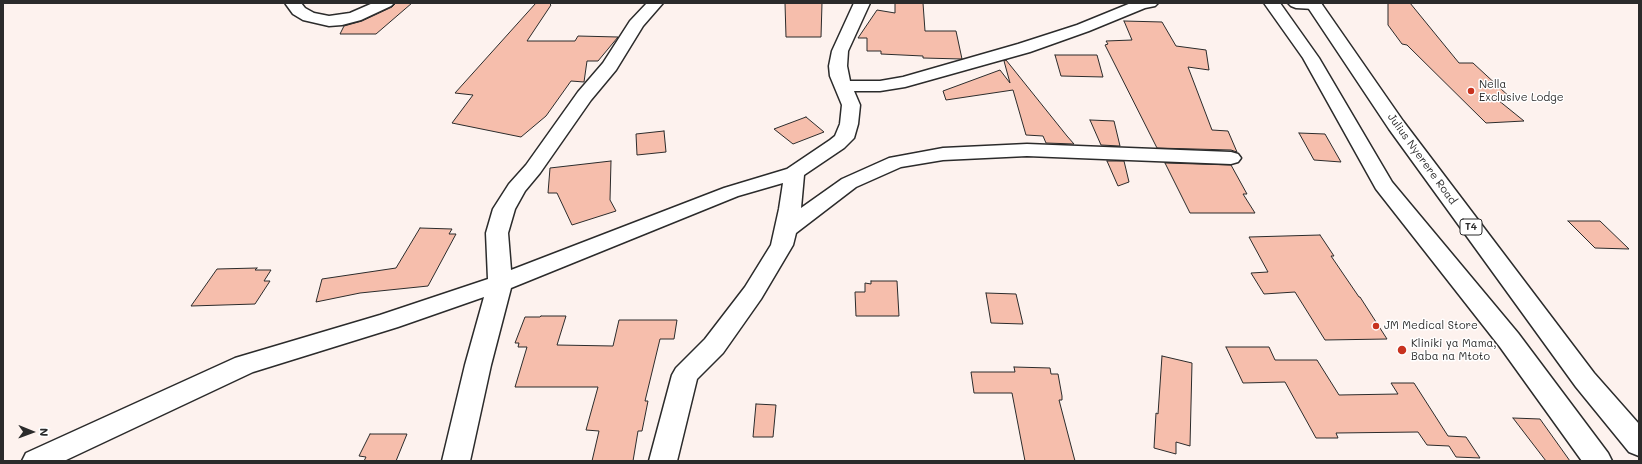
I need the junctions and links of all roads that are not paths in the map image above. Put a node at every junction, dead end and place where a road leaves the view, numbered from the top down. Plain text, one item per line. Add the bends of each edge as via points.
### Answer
1 (293, 3) edge
2 (386, 3) edge
3 (655, 3) edge
4 (862, 3) edge
5 (1150, 3) edge
6 (1272, 3) edge
7 (1308, 3) edge
8 (844, 86) junction
9 (1231, 158) dead end
10 (794, 173) junction
11 (785, 230) junction
12 (500, 283) junction
13 (1639, 444) edge
14 (36, 461) edge
15 (456, 461) edge
16 (663, 461) edge
17 (1598, 461) edge

1 - 2 main road via 309,17 330,21 355,17
3 - 12 main road via 636,24 610,66 576,107 533,169 516,188 504,209 497,234
4 - 8 main road via 840,51 838,66
5 - 8 main road via 1024,48 905,82 880,86
6 - 17 main road via 1311,58 1384,185 1509,340
7 - 13 main road, Julius Nyerere Road / T4 via 1585,380
8 - 10 main road via 851,105 851,114 844,138
9 - 11 main road via 1027,150 943,154 896,162 849,183
10 - 11 main road
10 - 12 main road via 731,192
11 - 16 main road via 782,245 753,293 714,346 685,376
12 - 14 main road via 389,321 244,365
12 - 15 main road

